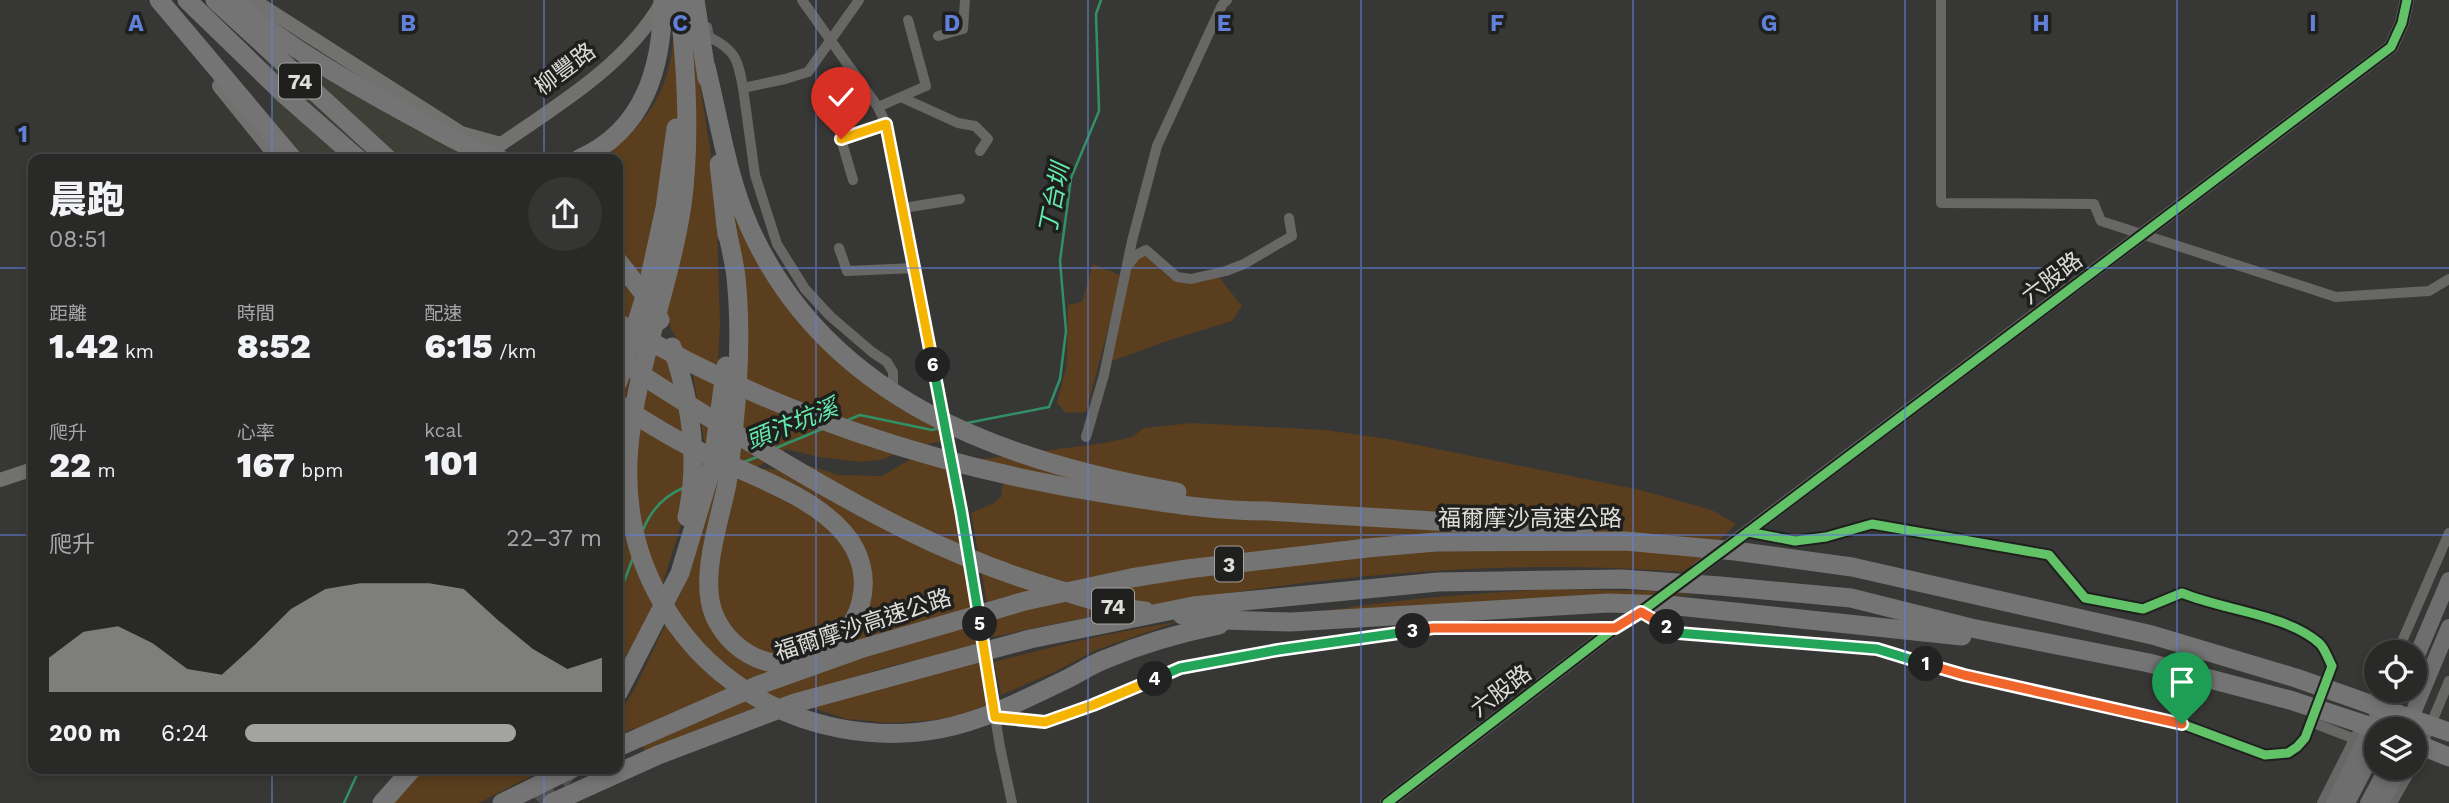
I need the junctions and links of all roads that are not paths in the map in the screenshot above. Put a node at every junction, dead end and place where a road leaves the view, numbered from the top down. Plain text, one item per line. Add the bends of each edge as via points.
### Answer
1 (151, 0) edge
2 (159, 0) edge
3 (187, 0) edge
4 (215, 0) edge
5 (231, 0) edge
6 (253, 0) edge
7 (664, 0) edge
8 (679, 0) edge
9 (695, 0) edge
10 (702, 0) edge
11 (802, 0) edge
12 (859, 0) edge
13 (965, 0) edge
14 (1227, 0) edge
15 (1941, 0) edge
16 (2407, 0) edge
17 (908, 20) dead end
18 (939, 36) dead end
19 (830, 37) junction
20 (706, 67) junction
21 (329, 70) junction
22 (683, 71) junction
23 (743, 88) junction
24 (902, 98) junction
25 (248, 106) junction
26 (878, 107) junction
27 (886, 124) junction
28 (980, 150) dead end
29 (500, 152) edge
30 (274, 154) edge
31 (289, 154) edge
32 (295, 154) edge
33 (352, 154) edge
34 (383, 154) edge
35 (457, 154) edge
36 (592, 154) edge
37 (853, 180) dead end
38 (960, 199) dead end
39 (903, 208) junction
40 (1289, 218) dead end
41 (2143, 234) junction
42 (839, 248) dead end
43 (1128, 266) junction
44 (623, 267) edge
45 (915, 268) junction
46 (2449, 279) edge
47 (623, 326) edge
48 (623, 362) edge
49 (623, 367) edge
50 (623, 407) edge
51 (944, 423) junction
52 (1086, 437) dead end
53 (28, 471) edge
54 (710, 477) junction
55 (0, 480) edge
56 (1267, 510) junction
57 (1748, 532) junction
58 (2449, 533) edge
59 (1625, 541) junction
60 (1697, 570) dead end
61 (2449, 580) edge
62 (1369, 589) junction
63 (1641, 612) joint
64 (2431, 623) junction
65 (2449, 627) edge
66 (1615, 628) junction
67 (2018, 636) junction
68 (2403, 640) edge
69 (2420, 640) edge
70 (2424, 640) edge
71 (2449, 681) edge
72 (623, 684) edge
73 (2372, 703) edge
74 (2384, 703) edge
75 (2416, 707) junction
76 (995, 717) junction
77 (2412, 717) edge
78 (2415, 717) edge
79 (2311, 722) junction
80 (2364, 724) edge
81 (2427, 733) edge
82 (2449, 733) edge
83 (2355, 739) junction
84 (624, 743) edge
85 (2427, 748) edge
86 (2449, 757) edge
87 (2364, 770) edge
88 (623, 771) edge
89 (408, 774) edge
90 (561, 774) edge
91 (616, 774) edge
92 (2380, 780) edge
93 (2393, 780) edge
94 (2405, 780) edge
95 (382, 803) edge
96 (502, 803) edge
97 (552, 803) edge
98 (1012, 803) edge
99 (1387, 803) edge
100 (2322, 803) edge
101 (2334, 803) edge
102 (2347, 803) edge
103 (2368, 803) edge
104 (2381, 803) edge
105 (2392, 803) edge

1 - 30 street
2 - 25 highway
3 - 33 highway, 74
4 - 34 highway, 74
5 - 21 highway
6 - 29 street via 461,133
7 - 29 street, 柳豐路 via 654,17 598,75
7 - 36 highway via 659,53 645,96 621,131
8 - 22 highway
9 - 20 highway
10 - 23 street via 709,37 726,45 738,64
11 - 19 street
12 - 19 street
13 - 18 street via 963,29
14 - 43 street via 1157,146
15 - 41 street via 1941,203 2094,204 2101,221
16 - 41 street, 六股路 via 2391,47
17 - 24 street via 926,86
19 - 23 street via 808,72
19 - 26 street
20 - 54 highway via 726,224 729,305 728,349
20 - 56 highway via 734,181 748,225 769,266 821,335 876,383 933,417 1020,453 1105,478
21 - 29 highway via 456,140
21 - 35 highway via 373,106
22 - 49 highway via 662,222
22 - 62 highway via 687,138 682,205 638,390 626,458 628,503 634,540 666,611 702,657 733,683 795,717 845,730 908,733 941,729 980,717 1104,659 1182,632 1321,605
23 - 51 street via 755,175 776,244 805,289 830,316 887,362 893,372 893,387
24 - 26 street
24 - 28 street via 975,126 988,139
25 - 31 highway
25 - 32 highway
26 - 27 street
27 - 37 street via 841,139
27 - 39 street
38 - 39 street
39 - 45 street
40 - 43 street via 1292,236 1226,271 1191,279 1177,277 1146,250
41 - 46 street via 2336,297 2429,292
41 - 57 street, 六股路
42 - 45 street via 847,271
43 - 52 street
44 - 54 highway via 651,303 669,337
45 - 51 street
47 - 56 highway via 764,397 960,465 1070,489 1181,506
48 - 67 highway, 74 via 862,509 920,539 982,565 1132,610 1292,622 1608,603 1668,605 1983,639
50 - 54 highway via 697,451 792,495 844,532 863,567 864,595 854,622 814,657 766,662 741,650 716,622 709,599 719,523
51 - 76 street
53 - 55 street
54 - 72 highway via 690,506 655,623
56 - 59 highway via 1600,531
57 - 60 street, 六股路
57 - 79 street via 1795,541 1872,524 1913,531 2049,555 2085,598 2143,609 2182,593 2300,629 2321,644 2332,666
58 - 68 street
59 - 82 highway, 福爾摩沙高速公路 / 3 via 1852,567 2152,635 2296,678
59 - 84 highway, 福爾摩沙高速公路 / 3 via 1436,542 1131,578 1026,601 860,649 760,685
61 - 64 main road
62 - 67 highway, 3 via 1438,582 1622,579 1720,586 1851,598
62 - 88 highway, 3 via 1192,606 1007,645 795,703
63 - 66 street, 六股路
63 - 79 street via 1678,633 1877,649 1964,675 2182,724 2265,755 2277,756 2297,747
64 - 69 main road
64 - 70 main road
65 - 75 main road
66 - 76 street via 1433,628 1278,650 1180,668 1045,722
66 - 99 street, 六股路
67 - 80 highway, 3 via 2149,663
71 - 81 street
73 - 83 street
74 - 101 main road
75 - 77 main road
75 - 78 main road
76 - 98 street
79 - 83 street
83 - 100 street
85 - 86 highway
87 - 102 main road
89 - 95 highway
90 - 96 highway
91 - 97 highway, 3
92 - 103 main road
93 - 104 main road
94 - 105 street

